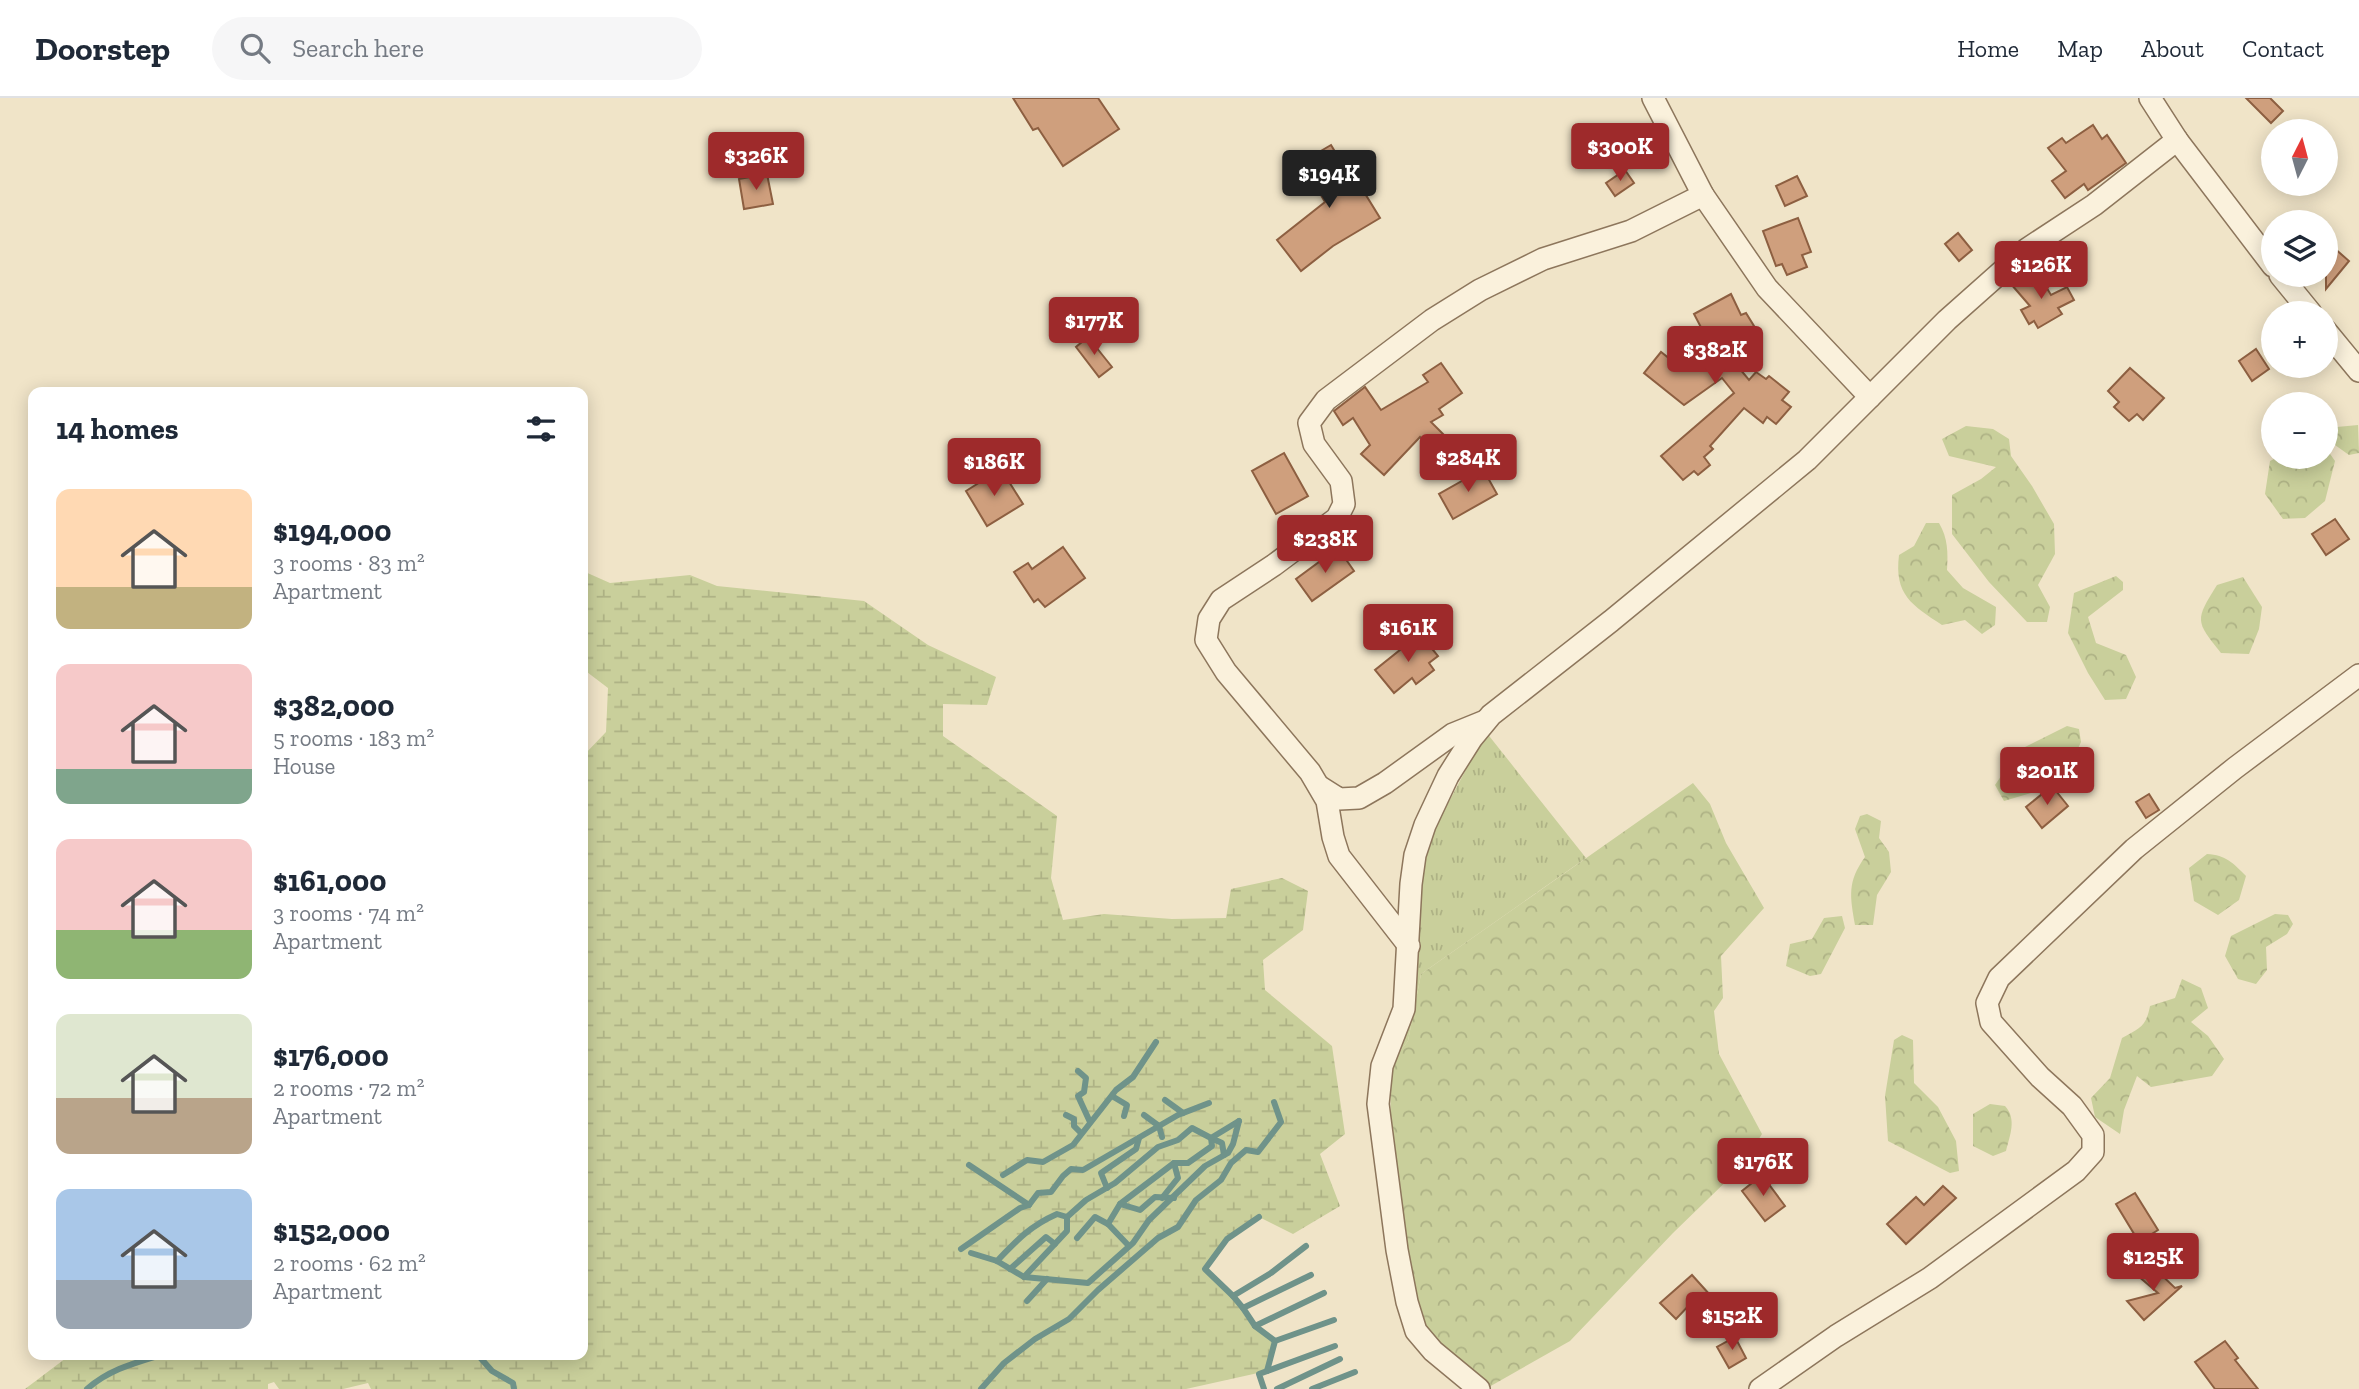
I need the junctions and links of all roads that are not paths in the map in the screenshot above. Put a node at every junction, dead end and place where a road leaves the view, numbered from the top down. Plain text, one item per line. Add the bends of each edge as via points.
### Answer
1 (1653, 98) edge
2 (2150, 98) edge
3 (2177, 140) junction
4 (1703, 195) junction
5 (2261, 250) edge
6 (2290, 287) edge
7 (2301, 301) edge
8 (2338, 346) edge
9 (2359, 371) edge
10 (1870, 397) junction
11 (2359, 675) edge
12 (1486, 721) junction
13 (1320, 787) junction
14 (1409, 946) junction
15 (1479, 1389) edge
16 (1760, 1389) edge

1 - 4 street
2 - 3 street
3 - 5 street
3 - 10 street via 2027,250 1947,320
4 - 10 street via 1767,288
4 - 13 street via 1631,231 1543,259 1480,289 1326,400 1309,423 1314,444 1341,481 1344,504 1337,518 1221,600 1209,620 1206,640 1226,672
6 - 7 street
8 - 9 street
10 - 12 street via 1807,460
11 - 16 street via 2134,849 1999,978 1987,1003 1991,1022 2072,1106 2093,1135 2093,1152 2076,1171 1930,1278
12 - 13 street via 1454,734 1359,798 1339,799
12 - 14 street via 1448,776 1425,825 1411,884
13 - 14 street via 1339,856
14 - 15 street via 1404,1009 1382,1066 1378,1104 1397,1250 1416,1331

